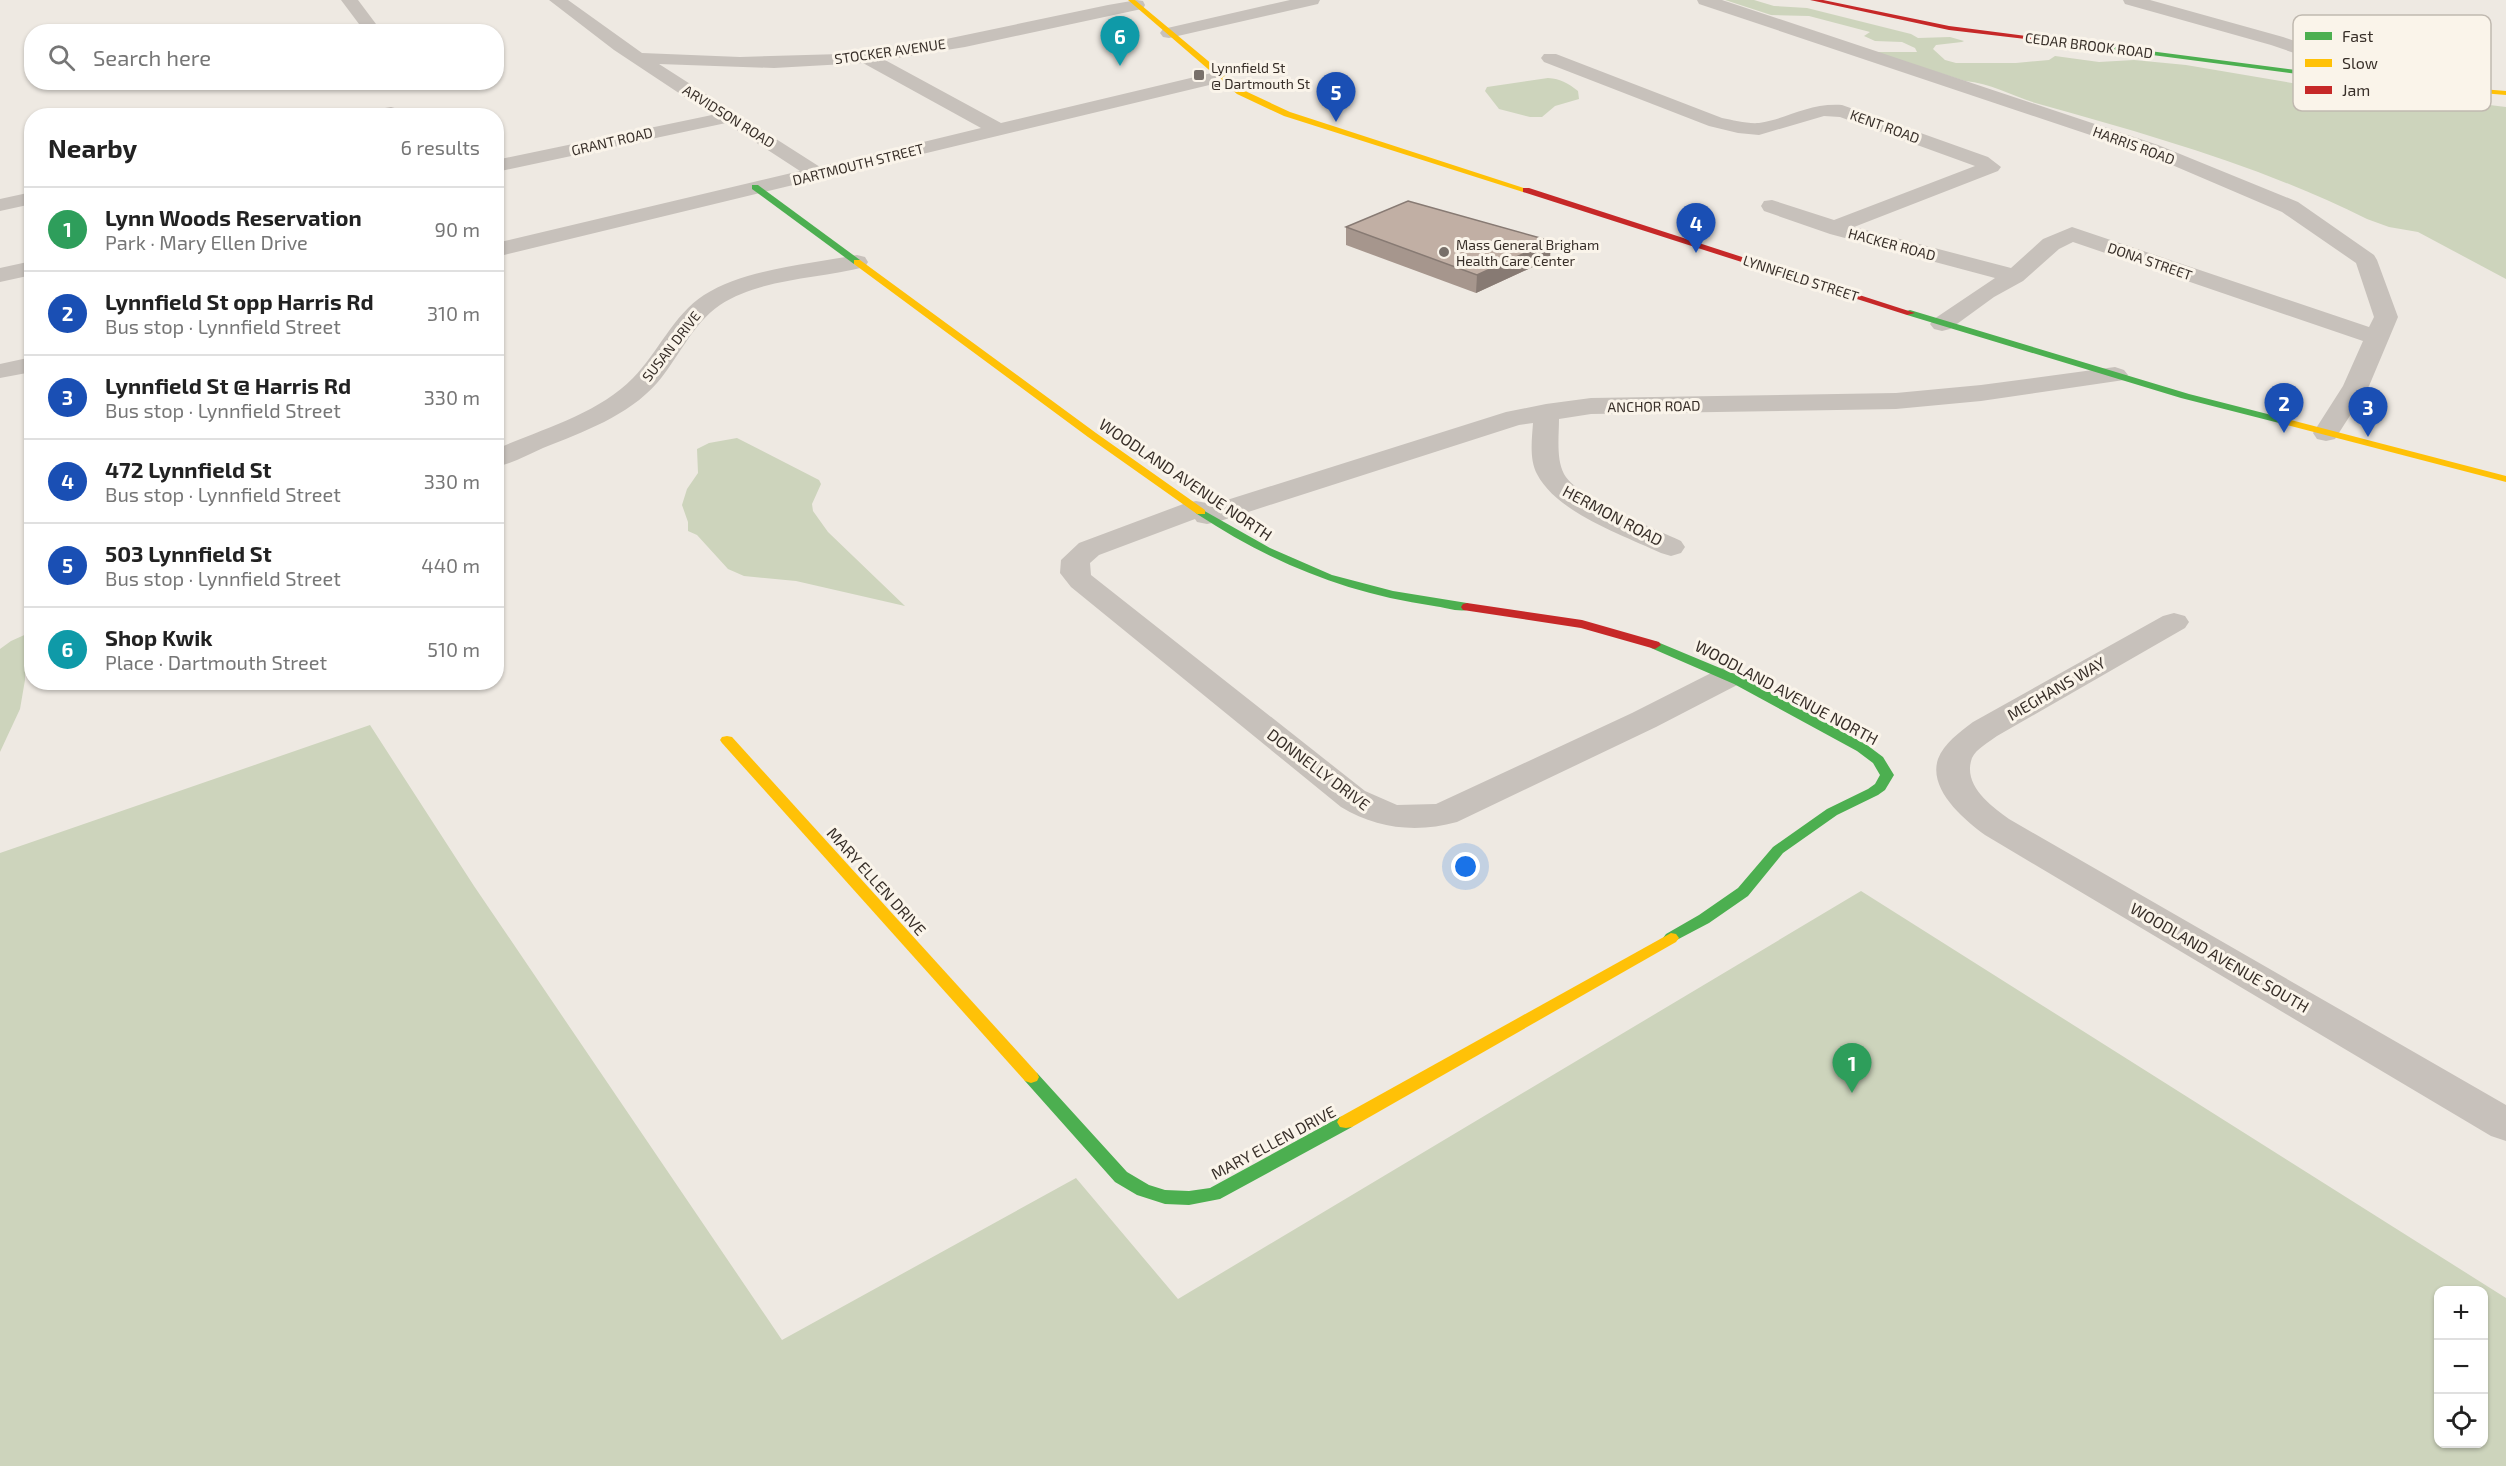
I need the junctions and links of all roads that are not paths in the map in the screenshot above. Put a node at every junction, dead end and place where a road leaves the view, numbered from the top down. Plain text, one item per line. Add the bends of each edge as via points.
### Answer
1 (349, 0) edge
2 (559, 0) edge
3 (1312, 0) edge
4 (1705, 0) edge
5 (1813, 0) edge
6 (2131, 0) edge
7 (1134, 2) edge
8 (368, 24) edge
9 (1169, 33) junction
10 (2293, 47) edge
11 (866, 57) junction
12 (639, 58) junction
13 (1550, 58) dead end
14 (2293, 72) edge
15 (1220, 77) junction
16 (2491, 92) edge
17 (2506, 93) edge
18 (728, 117) junction
19 (997, 129) junction
20 (504, 164) edge
21 (818, 175) junction
22 (755, 187) junction
23 (1772, 206) dead end
24 (1838, 229) junction
25 (504, 248) edge
26 (857, 262) junction
27 (24, 270) edge
28 (0, 275) edge
29 (2015, 276) junction
30 (1942, 324) junction
31 (2377, 338) junction
32 (24, 366) edge
33 (0, 371) edge
34 (2115, 375) junction
35 (1546, 412) junction
36 (2326, 434) junction
37 (504, 455) edge
38 (2506, 479) edge
39 (1202, 513) junction
40 (1671, 547) dead end
41 (2174, 622) dead end
42 (1730, 676) junction
43 (728, 740) dead end
44 (1886, 770) joint
45 (1954, 770) joint
46 (2506, 1125) edge

1 - 8 street
2 - 12 street, ARVIDSON ROAD
3 - 9 street
4 - 31 street, HARRIS ROAD via 2151,149 2290,207 2366,260 2386,317
5 - 14 street, CEDAR BROOK ROAD via 1949,28
6 - 10 street
7 - 9 street, LYNNFIELD STREET
7 - 11 street, STOCKER AVENUE via 919,50
9 - 15 street, LYNNFIELD STREET
11 - 12 street, STOCKER AVENUE via 721,62
11 - 19 street
12 - 18 street, ARVIDSON ROAD
13 - 24 street, KENT ROAD via 1716,122 1759,129 1823,110 1842,111 1991,167 1844,223
15 - 19 street, DARTMOUTH STREET
15 - 30 street, LYNNFIELD STREET via 1240,92 1287,114
16 - 17 street, CEDAR BROOK ROAD
18 - 20 street, GRANT ROAD
18 - 21 street, ARVIDSON ROAD
19 - 21 street, DARTMOUTH STREET
21 - 22 street, DARTMOUTH STREET
22 - 25 street, DARTMOUTH STREET
22 - 26 street, WOODLAND AVENUE NORTH
23 - 24 street, HACKER ROAD
24 - 29 street, HACKER ROAD
26 - 37 street, SUSAN DRIVE via 750,284 711,300 633,393
26 - 39 street, WOODLAND AVENUE NORTH
27 - 28 street
29 - 30 street, DONA STREET
29 - 31 street, DONA STREET via 2051,244 2072,234
30 - 34 street, LYNNFIELD STREET
31 - 36 street, HARRIS ROAD via 2356,386
32 - 33 street
34 - 35 street, ANCHOR ROAD via 1896,401 1591,406
34 - 36 street, LYNNFIELD STREET
35 - 39 street, ANCHOR ROAD
35 - 40 street, HERMON ROAD via 1548,467 1556,484 1575,498
36 - 38 street, LYNNFIELD STREET
39 - 42 street, WOODLAND AVENUE NORTH via 1282,561 1343,584 1622,633 1653,642
39 - 42 street, DONNELLY DRIVE via 1089,549 1076,560 1075,573 1353,799 1375,812 1417,818 1451,812
41 - 45 street, MEGHANS WAY via 1985,729 1961,749 1954,760
42 - 44 street, WOODLAND AVENUE NORTH via 1873,756
43 - 44 street, MARY ELLEN DRIVE via 1121,1177 1145,1191 1179,1199 1203,1197 1224,1188 1704,919 1743,892 1778,850 1832,812 1880,787 1886,780
45 - 46 street, WOODLAND AVENUE SOUTH via 1968,803 1997,827

